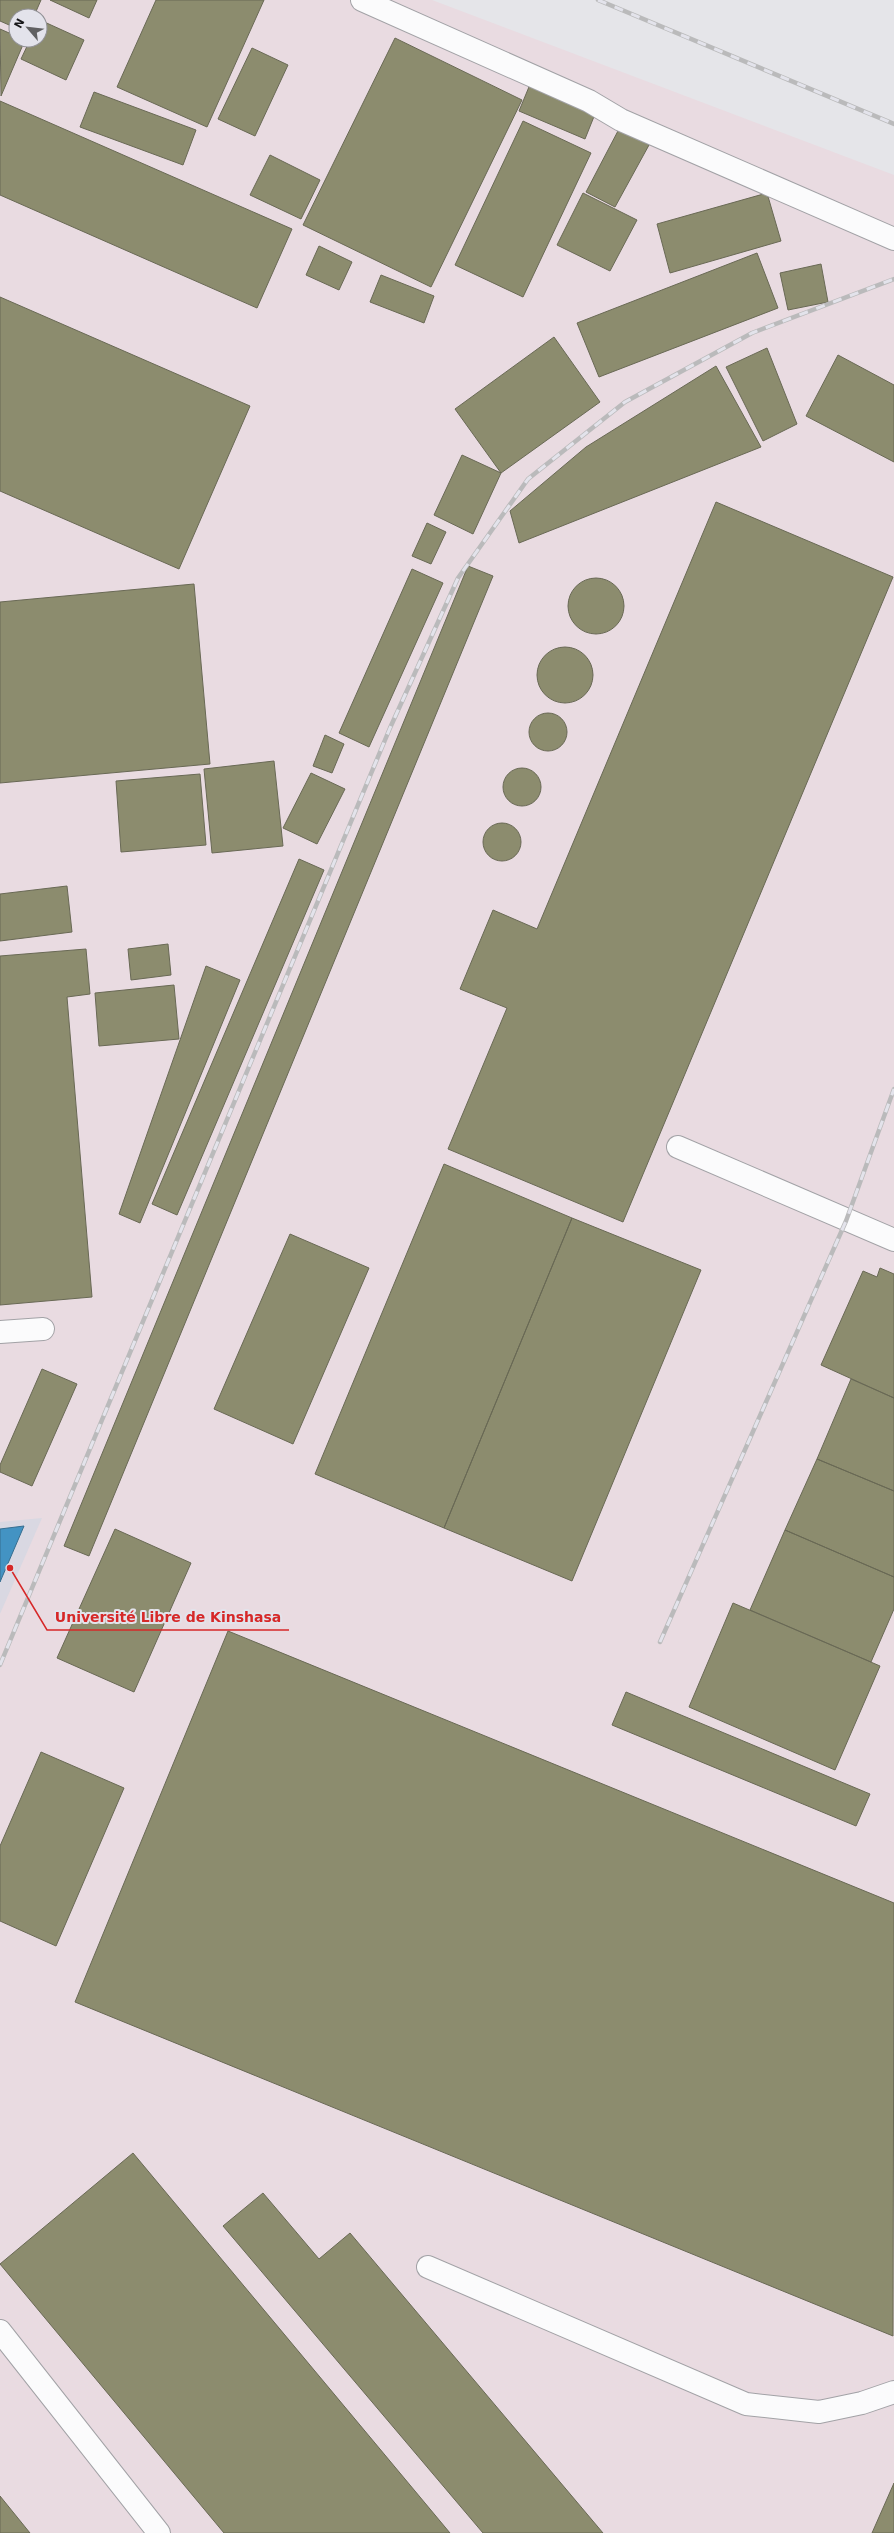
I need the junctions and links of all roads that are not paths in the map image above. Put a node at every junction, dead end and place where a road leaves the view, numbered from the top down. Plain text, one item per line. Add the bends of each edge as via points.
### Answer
1 (362, 0) edge
2 (894, 239) edge
3 (678, 1147) dead end
4 (894, 1240) edge
5 (43, 1329) dead end
6 (0, 1332) edge
7 (428, 2267) dead end
8 (0, 2331) edge
9 (894, 2392) edge
10 (159, 2533) edge

1 - 2 lane via 589,101 621,120
3 - 4 lane
5 - 6 lane
7 - 9 lane via 746,2404 819,2412 862,2403
8 - 10 lane

